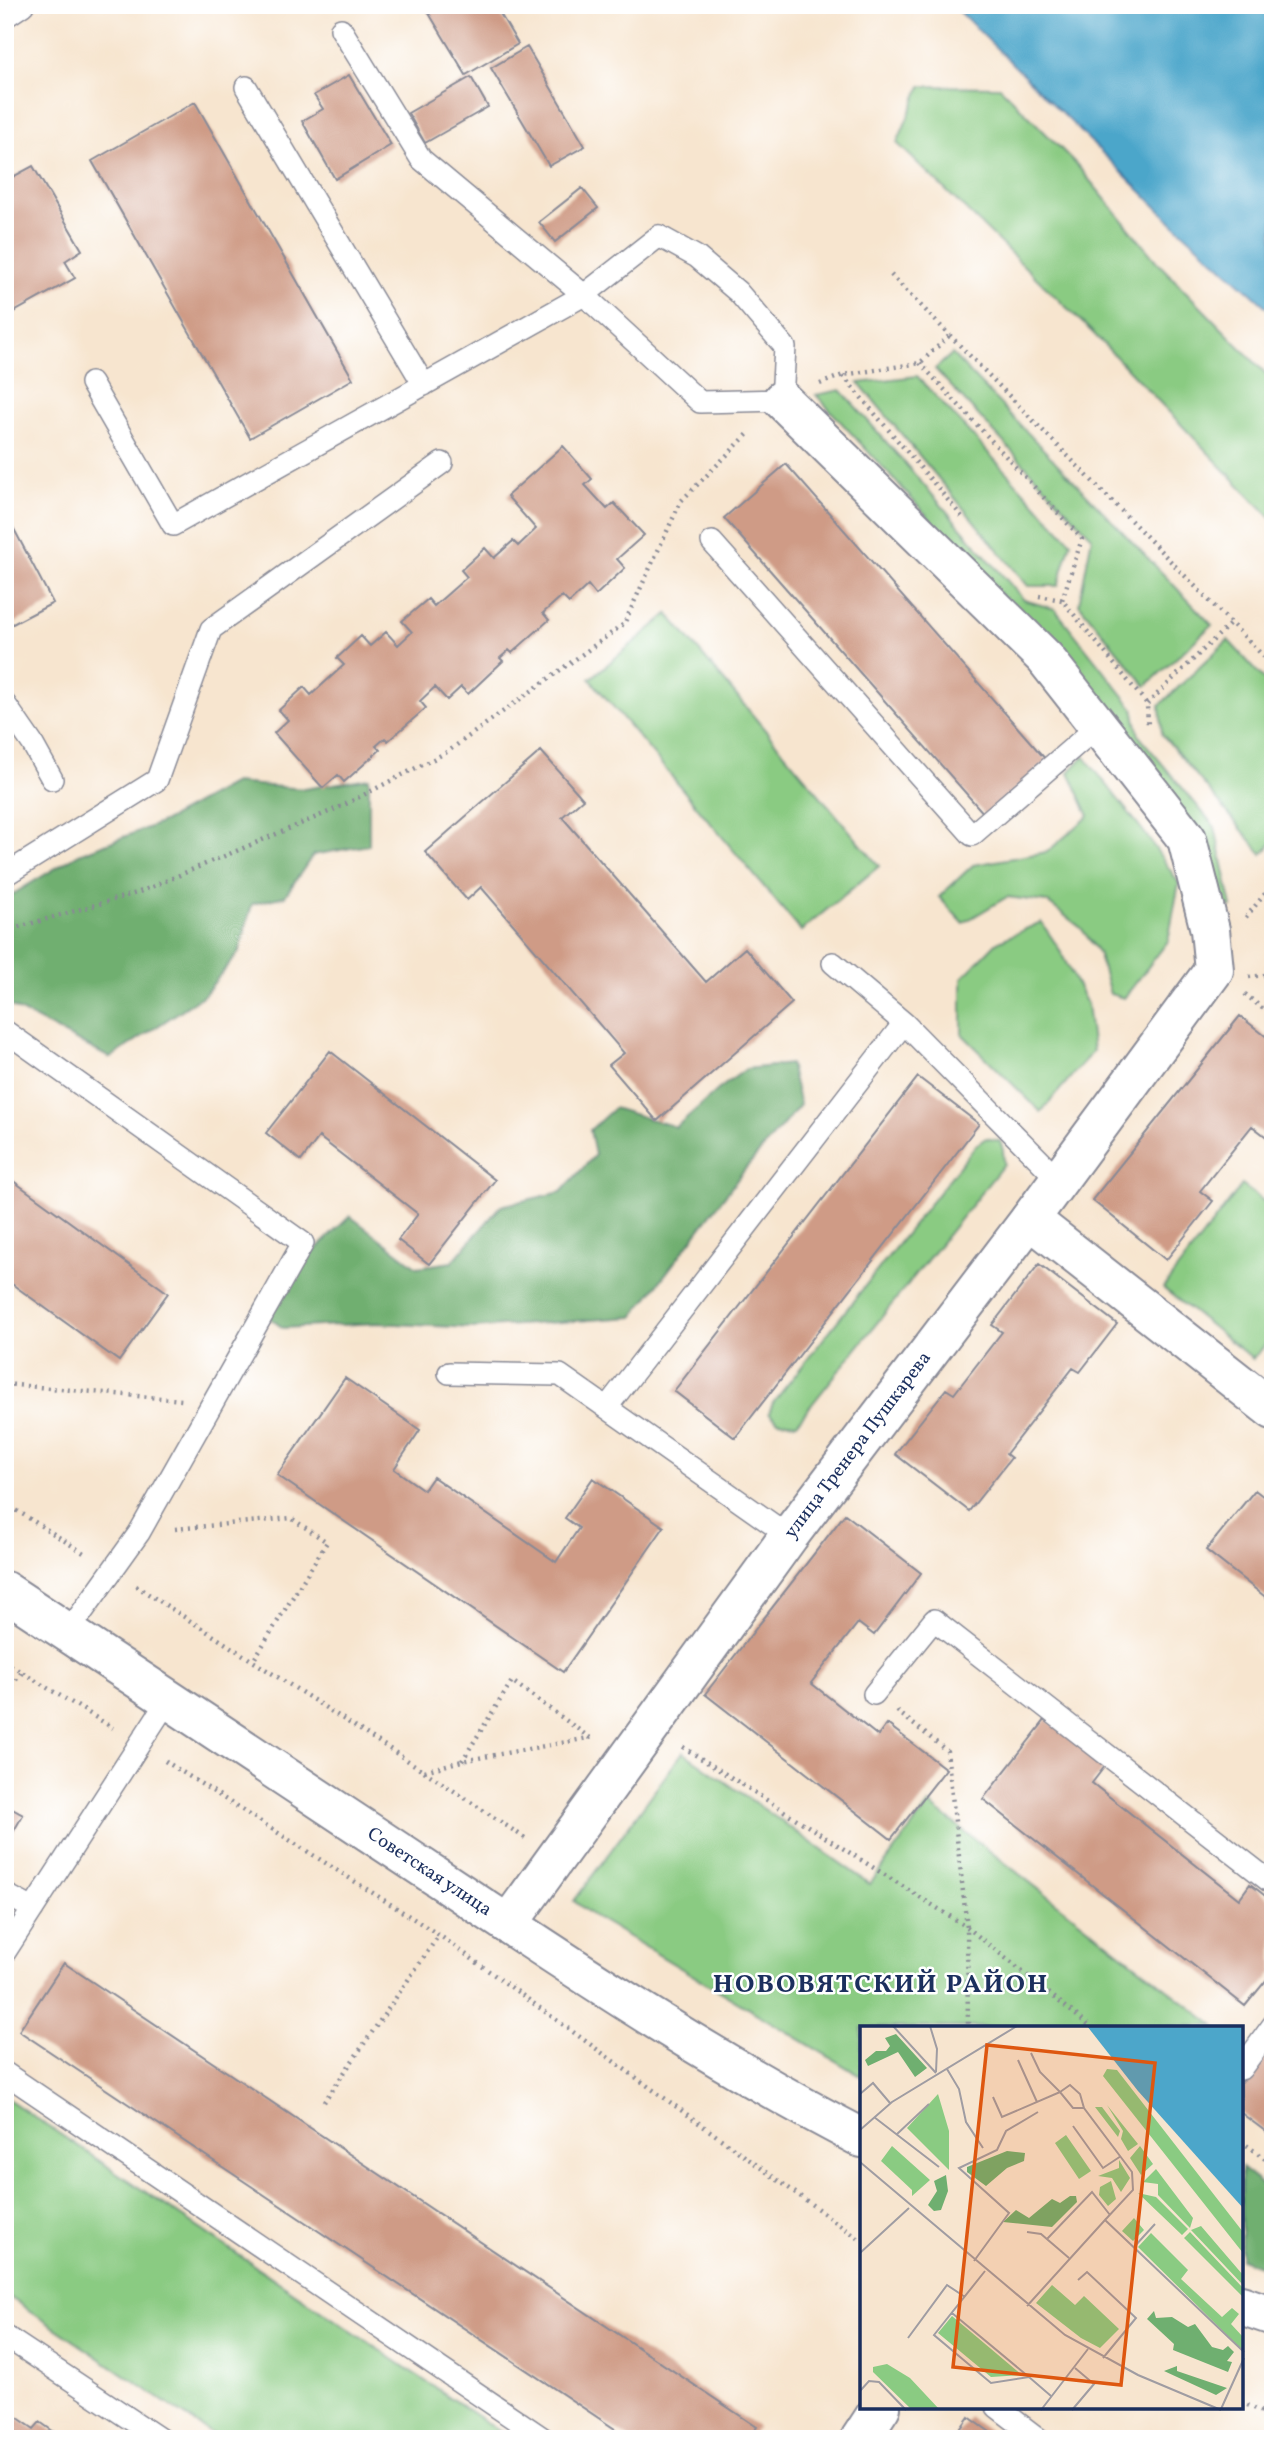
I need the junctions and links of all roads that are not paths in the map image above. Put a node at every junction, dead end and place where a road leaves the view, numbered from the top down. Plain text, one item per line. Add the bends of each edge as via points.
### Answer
1 (23, 5) edge
2 (5, 17) edge
3 (341, 29) dead end
4 (246, 87) dead end
5 (584, 295) junction
6 (91, 383) dead end
7 (424, 385) junction
8 (782, 400) junction
9 (442, 463) dead end
10 (712, 542) dead end
11 (5, 704) edge
12 (1098, 726) junction
13 (52, 779) dead end
14 (5, 875) edge
15 (832, 963) dead end
16 (904, 1023) junction
17 (5, 1031) edge
18 (1060, 1181) junction
19 (1030, 1219) junction
20 (449, 1373) dead end
21 (1269, 1399) edge
22 (607, 1408) junction
23 (789, 1536) junction
24 (5, 1591) edge
25 (68, 1632) junction
26 (874, 1694) road end
27 (169, 1700) junction
28 (1273, 1884) edge
29 (5, 1894) edge
30 (33, 1909) junction
31 (508, 1924) junction
32 (5, 1952) edge
33 (1273, 2025) edge
34 (1243, 2066) edge
35 (5, 2073) edge
36 (860, 2137) edge
37 (1243, 2306) edge
38 (1273, 2316) edge
39 (5, 2336) edge
40 (880, 2409) edge
41 (1000, 2409) edge
42 (160, 2439) edge
43 (544, 2439) edge
44 (860, 2439) edge
45 (1039, 2439) edge

1 - 2 lane
3 - 5 lane via 421,159
4 - 7 lane
5 - 7 lane
5 - 8 lane via 700,402
5 - 8 lane via 659,236 697,257 738,292 785,347
6 - 7 lane via 173,525
8 - 12 street, улица Тренера Пушкарева via 1045,658
9 - 14 lane via 211,629 157,780
10 - 12 lane via 972,835
11 - 13 lane
12 - 18 street, улица Тренера Пушкарева via 1187,839 1210,930 1214,970
15 - 16 lane
16 - 18 lane
16 - 22 lane
17 - 25 lane via 303,1243 139,1533
18 - 19 street, улица Тренера Пушкарева
19 - 21 street
19 - 23 street, улица Тренера Пушкарева
20 - 22 lane via 560,1375
22 - 23 lane
23 - 31 street, улица Тренера Пушкарева
24 - 25 street, Советская улица
25 - 27 street, Советская улица
26 - 28 lane via 934,1620
27 - 30 lane
27 - 31 street, Советская улица
29 - 30 lane
30 - 32 lane
31 - 36 street, Советская улица via 673,2031
33 - 34 lane
35 - 43 lane
37 - 38 street
39 - 42 lane
40 - 44 street
41 - 45 lane

